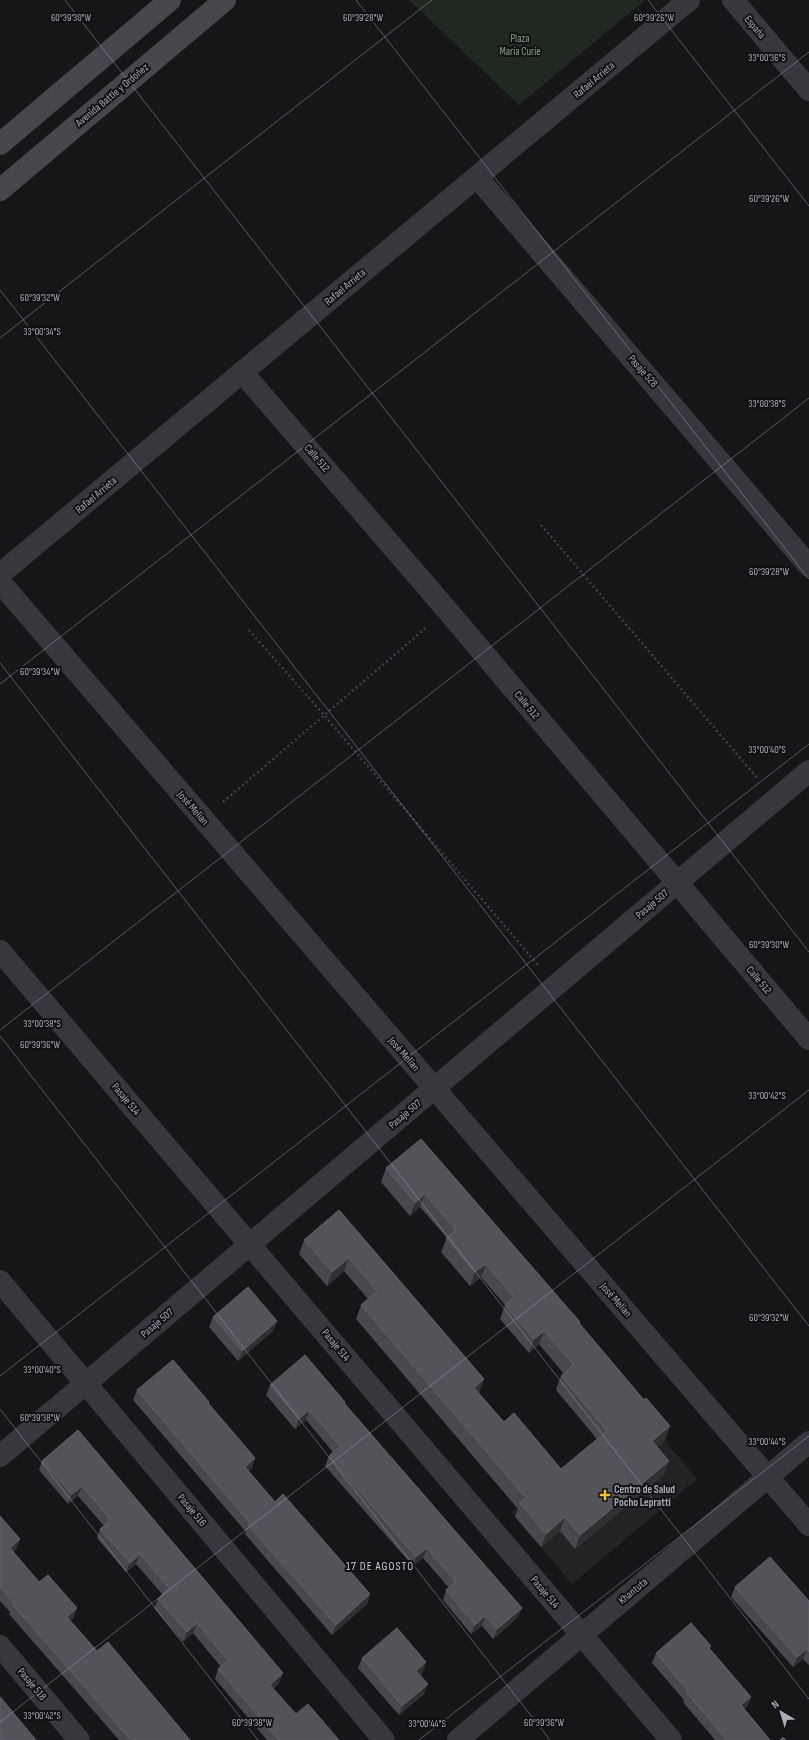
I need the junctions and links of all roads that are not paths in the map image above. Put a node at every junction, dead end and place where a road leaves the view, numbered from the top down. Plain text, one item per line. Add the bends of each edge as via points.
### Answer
1 (170, 0) edge
2 (225, 0) edge
3 (689, 0) edge
4 (733, 0) edge
5 (809, 90) edge
6 (0, 144) edge
7 (477, 177) junction
8 (0, 190) edge
9 (242, 372) junction
10 (809, 566) edge
11 (0, 574) edge
12 (0, 582) edge
13 (809, 771) edge
14 (677, 883) junction
15 (0, 951) edge
16 (809, 1040) edge
17 (434, 1088) junction
18 (250, 1244) junction
19 (0, 1280) edge
20 (86, 1383) junction
21 (809, 1442) edge
22 (0, 1456) edge
23 (768, 1477) junction
24 (809, 1525) edge
25 (582, 1635) junction
26 (0, 1646) edge
27 (79, 1740) edge
28 (384, 1740) edge
29 (458, 1740) edge
30 (671, 1740) edge

1 - 6 main road
2 - 8 main road, Avenida Battle y Ordoñez
3 - 7 street, Rafael Arrieta
4 - 5 street, España
7 - 9 street, Rafael Arrieta
7 - 10 street, Pasaje 528
9 - 11 street, Rafael Arrieta
9 - 14 street, Calle 512
12 - 17 street, José Melian
13 - 14 street, Pasaje 507
14 - 16 street, Calle 512
14 - 17 street, Pasaje 507
15 - 18 street, Pasaje 514
17 - 18 street, Pasaje 507
17 - 23 street, José Melian
18 - 20 street, Pasaje 507
18 - 25 street, Pasaje 514
19 - 20 street, Pasaje 516
20 - 22 street, Pasaje 507
20 - 28 street, Pasaje 516
21 - 23 street, Khantuta
23 - 24 street, José Melian
23 - 25 street, Khantuta
25 - 29 street, Khantuta
25 - 30 street, Pasaje 514
26 - 27 street, Pasaje 518

